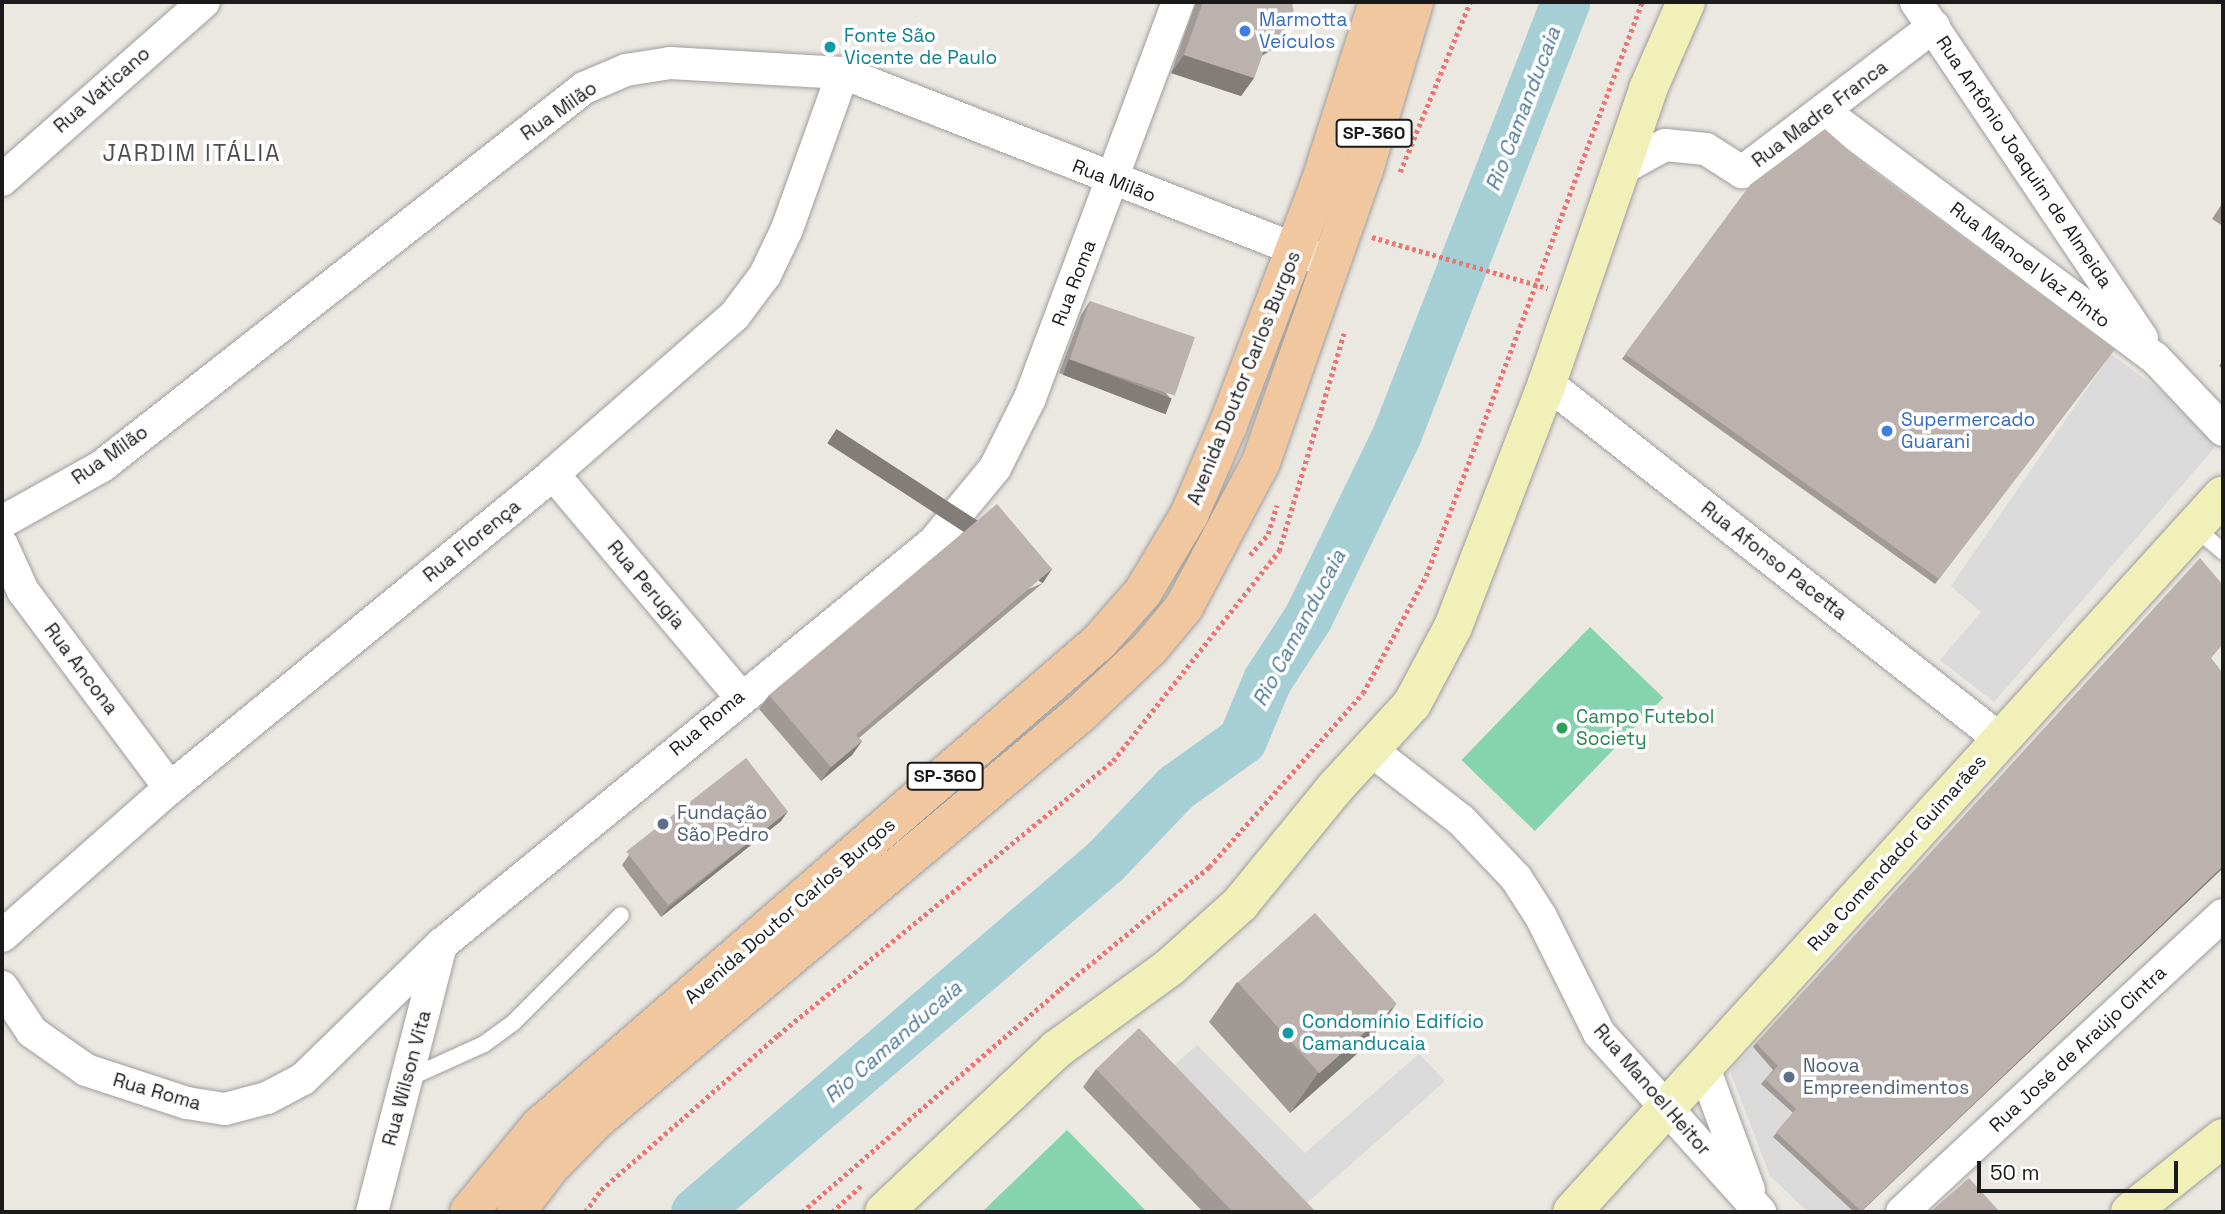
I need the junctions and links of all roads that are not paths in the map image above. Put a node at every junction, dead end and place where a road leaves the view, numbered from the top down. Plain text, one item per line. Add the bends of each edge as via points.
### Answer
1 (204, 2) edge
2 (1178, 2) edge
3 (1378, 2) edge
4 (1414, 2) edge
5 (1686, 2) edge
6 (1925, 14) edge
7 (843, 73) junction
8 (1826, 113) junction
9 (1623, 168) junction
10 (2, 180) edge
11 (1113, 181) junction
12 (1295, 249) junction
13 (1331, 263) junction
14 (2155, 358) junction
15 (1548, 383) junction
16 (2223, 430) edge
17 (553, 474) junction
18 (2223, 495) edge
19 (2, 522) edge
20 (2194, 527) junction
21 (2, 545) edge
22 (2223, 551) edge
23 (740, 696) junction
24 (2001, 740) junction
25 (1371, 750) junction
26 (170, 788) junction
27 (621, 915) dead end
28 (2223, 915) edge
29 (2, 936) edge
30 (442, 944) junction
31 (2, 988) edge
32 (1703, 1065) junction
33 (407, 1079) junction
34 (1665, 1108) junction
35 (2223, 1138) edge
36 (1757, 1209) edge
37 (372, 1212) edge
38 (469, 1212) edge
39 (516, 1212) edge
40 (884, 1212) edge
41 (1572, 1212) edge
42 (1902, 1212) edge
43 (2130, 1212) edge

1 - 10 street, Rua Vaticano
2 - 11 street, Rua Roma
3 - 12 main road, Avenida Doutor Carlos Burgos / SP-360
4 - 13 main road, Avenida Doutor Carlos Burgos / SP-360
5 - 9 street via 1648,89
6 - 8 street, Rua Madre Franca
6 - 14 street, Rua Antônio Joaquim de Almeida
7 - 11 street, Rua Milão
7 - 17 street, Rua Florença via 787,229 765,275 735,315
7 - 19 street, Rua Milão via 670,63 626,70 584,88 102,466
8 - 9 street, Rua Madre Franca via 1742,172 1706,149 1665,145
8 - 14 street, Rua Manoel Vaz Pinto
9 - 15 street
11 - 12 street, Rua Milão
11 - 23 street, Rua Roma via 1030,398 995,468 934,542
12 - 13 street, Rua Milão
12 - 38 main road, Avenida Doutor Carlos Burgos / SP-360 via 1189,515 1143,592 1091,650 540,1126
13 - 39 main road, Avenida Doutor Carlos Burgos / SP-360 via 1261,461 1213,559 1184,607 1149,649 1082,713 596,1120 550,1167
14 - 16 street, Rua Manoel Vaz Pinto
15 - 24 street, Rua Afonso Pacetta
15 - 25 street via 1452,627 1412,704
17 - 23 street, Rua Perugia
17 - 26 street, Rua Florença
18 - 20 street, Rua Comendador Guimarães
20 - 22 lane
20 - 24 street, Rua Comendador Guimarães
21 - 26 street, Rua Ancona via 23,592
23 - 30 street, Rua Roma
24 - 32 street, Rua Comendador Guimarães
25 - 34 street, Rua Manoel Heitor via 1461,820 1516,877 1599,1033
25 - 40 street via 1240,904 1168,968 1057,1049
26 - 29 street, Rua Florença
27 - 33 lane via 514,1022 484,1044
28 - 42 street, Rua José de Araújo Cintra
30 - 31 street, Rua Roma via 303,1079 267,1098 225,1109 187,1103 86,1070 32,1032
30 - 33 street, Rua Wilson Vita
32 - 34 street, Rua Comendador Guimarães
32 - 36 street, Rua Manoel Heitor
33 - 37 street, Rua Wilson Vita
34 - 36 street, Rua Manoel Heitor
34 - 41 street, Rua Comendador Guimarães
35 - 43 street

